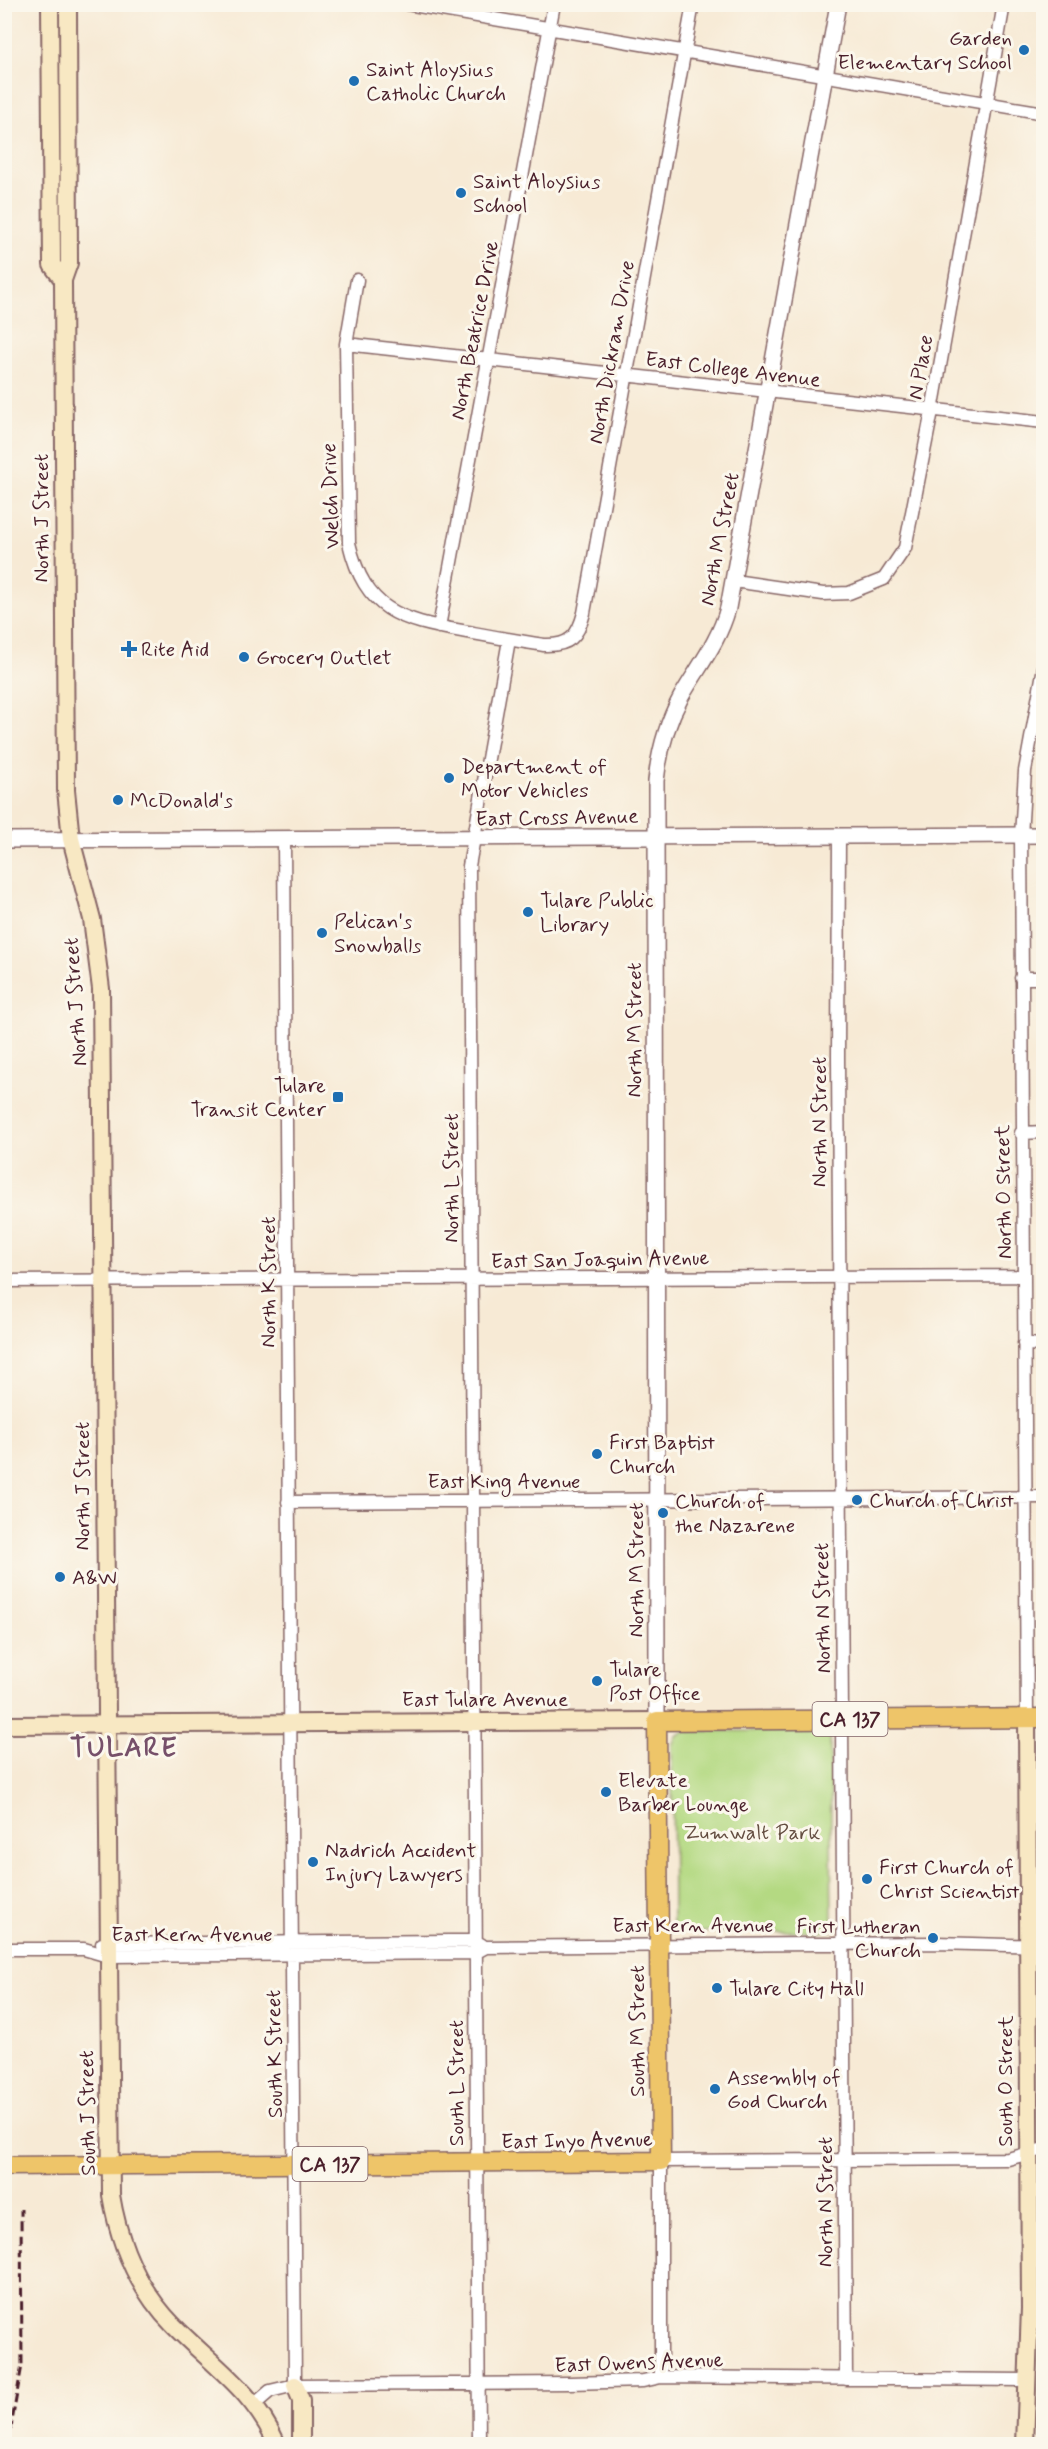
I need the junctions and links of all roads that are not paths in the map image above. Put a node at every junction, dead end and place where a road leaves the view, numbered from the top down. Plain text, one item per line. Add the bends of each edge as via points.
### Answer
1 (50, 4) edge
2 (68, 4) edge
3 (407, 4) edge
4 (554, 4) edge
5 (693, 4) edge
6 (838, 4) edge
7 (1004, 4) edge
8 (550, 28) junction
9 (684, 52) junction
10 (825, 76) junction
11 (986, 104) junction
12 (1044, 113) edge
13 (63, 280) junction
14 (357, 280) dead end
15 (346, 344) junction
16 (488, 361) junction
17 (626, 376) junction
18 (767, 393) junction
19 (932, 411) junction
20 (1044, 422) edge
21 (734, 580) junction
22 (439, 627) junction
23 (509, 640) junction
24 (1044, 667) edge
25 (1044, 835) edge
26 (1020, 836) junction
27 (654, 837) junction
28 (839, 837) junction
29 (71, 839) junction
30 (4, 840) edge
31 (472, 840) junction
32 (284, 841) junction
33 (1021, 978) junction
34 (1044, 978) edge
35 (1044, 1132) edge
36 (1021, 1133) junction
37 (1023, 1276) junction
38 (655, 1278) junction
39 (840, 1278) junction
40 (471, 1280) junction
41 (4, 1281) edge
42 (104, 1282) junction
43 (287, 1282) junction
44 (1024, 1343) junction
45 (1044, 1346) edge
46 (1025, 1497) junction
47 (1044, 1497) edge
48 (841, 1498) junction
49 (657, 1499) junction
50 (472, 1500) junction
51 (288, 1502) junction
52 (1035, 1718) edge
53 (843, 1719) junction
54 (475, 1721) junction
55 (657, 1721) junction
56 (292, 1723) junction
57 (106, 1724) junction
58 (4, 1725) edge
59 (659, 1944) junction
60 (844, 1944) junction
61 (1035, 1945) edge
62 (479, 1947) junction
63 (292, 1948) junction
64 (4, 1949) edge
65 (108, 1949) junction
66 (1036, 2152) edge
67 (844, 2160) junction
68 (661, 2161) junction
69 (476, 2163) junction
70 (109, 2165) junction
71 (295, 2165) junction
72 (4, 2166) edge
73 (1037, 2309) edge
74 (661, 2377) junction
75 (846, 2379) junction
76 (1029, 2380) junction
77 (295, 2385) junction
78 (478, 2385) junction
79 (255, 2404) junction
80 (277, 2445) edge
81 (301, 2445) edge
82 (478, 2445) edge
83 (1026, 2445) edge

1 - 13 main road, North J Street via 52,265
2 - 13 main road, North J Street via 69,263
3 - 8 street
4 - 8 street, North Beatrice Drive
5 - 9 street, North Dickram Drive
6 - 10 street, North M Street
7 - 11 street, N Place
8 - 9 street
8 - 16 street, North Beatrice Drive
9 - 10 street
9 - 17 street, North Dickram Drive
10 - 11 street
10 - 18 street, North M Street
11 - 12 street
11 - 19 street, N Place
13 - 29 main road, North J Street via 64,740
14 - 15 street, Welch Drive
15 - 16 street, East College Avenue
15 - 22 street, Welch Drive via 349,543 357,574 373,596 399,616
16 - 17 street, East College Avenue
16 - 22 street, North Beatrice Drive
17 - 18 street, East College Avenue
17 - 23 street, North Dickram Drive via 580,630 574,639 555,646
18 - 19 street, East College Avenue
18 - 21 street, North M Street
19 - 20 street, East College Avenue
19 - 21 street, N Place via 904,548 884,579 861,590 837,594
21 - 27 street, North M Street via 722,628 681,697 668,728 658,762
22 - 23 street, Welch Drive
23 - 31 street, North L Street
24 - 26 street, North O Street via 1024,771
25 - 26 street, East Cross Avenue
26 - 28 street, East Cross Avenue
26 - 33 street, North O Street
27 - 28 street, East Cross Avenue
27 - 31 street, East Cross Avenue
27 - 38 street, North M Street
28 - 39 street, North N Street
29 - 30 street, East Cross Avenue
29 - 32 street, East Cross Avenue
29 - 42 main road, North J Street via 92,919 102,989
31 - 32 street, East Cross Avenue
31 - 40 street, North L Street
32 - 43 street, North K Street
33 - 34 street
33 - 36 street, North O Street
35 - 36 street
36 - 37 street, North O Street
37 - 39 street, East San Joaquin Avenue
37 - 44 street, North O Street
38 - 39 street, East San Joaquin Avenue
38 - 40 street, East San Joaquin Avenue
38 - 49 street, North M Street
39 - 48 street, North N Street
40 - 43 street, East San Joaquin Avenue
40 - 50 street, North L Street
41 - 42 street, East San Joaquin Avenue
42 - 43 street, East San Joaquin Avenue
42 - 57 main road, North J Street
43 - 51 street, North K Street
44 - 45 street
44 - 46 street, North O Street
46 - 47 street, East King Avenue
46 - 48 street, East King Avenue
46 - 52 street, North O Street
48 - 49 street, East King Avenue
48 - 53 street, North N Street
49 - 50 street, East King Avenue
49 - 55 street, North M Street
50 - 51 street, East King Avenue
50 - 54 street, North L Street
51 - 56 street, North K Street
52 - 53 main road, East Tulare Avenue / CA 137
52 - 61 main road, South O Street
53 - 55 main road, East Tulare Avenue / CA 137
53 - 60 street, North N Street
54 - 55 main road, East Tulare Avenue
54 - 56 main road, East Tulare Avenue
54 - 62 street, South L Street
55 - 59 main road, South M Street
56 - 57 main road, East Tulare Avenue
56 - 63 street, South K Street
57 - 58 main road, East Tulare Avenue
57 - 65 main road, South J Street
59 - 60 street, East Kern Avenue
59 - 62 street, East Kern Avenue
59 - 68 main road, South M Street
60 - 61 street, East Kern Avenue
60 - 67 street, North N Street
61 - 66 main road, South O Street
62 - 63 street, East Kern Avenue
62 - 69 street, South L Street
63 - 65 street, East Kern Avenue
63 - 71 street, South K Street
64 - 65 street, East Kern Avenue
65 - 70 main road, South J Street
66 - 67 street, East Inyo Avenue via 1008,2159
66 - 73 main road, South O Street
67 - 68 street, East Inyo Avenue
67 - 75 street, North N Street
68 - 69 main road, East Inyo Avenue / CA 137
68 - 74 street, South M Street
69 - 71 main road, East Inyo Avenue / CA 137
69 - 78 street, South L Street
70 - 71 main road, East Inyo Avenue / CA 137
70 - 72 main road, CA 137
70 - 79 main road, South J Street via 115,2223 135,2272 173,2325
71 - 77 street, South K Street
73 - 76 main road, South O Street
74 - 75 street, East Owens Avenue
74 - 78 street, East Owens Avenue via 643,2381
75 - 76 street, East Owens Avenue
76 - 83 main road, South O Street
77 - 78 street, East Owens Avenue
77 - 79 street, East Owens Avenue via 270,2391
77 - 81 main road via 300,2400
78 - 82 street, South L Street
79 - 80 main road, South J Street

